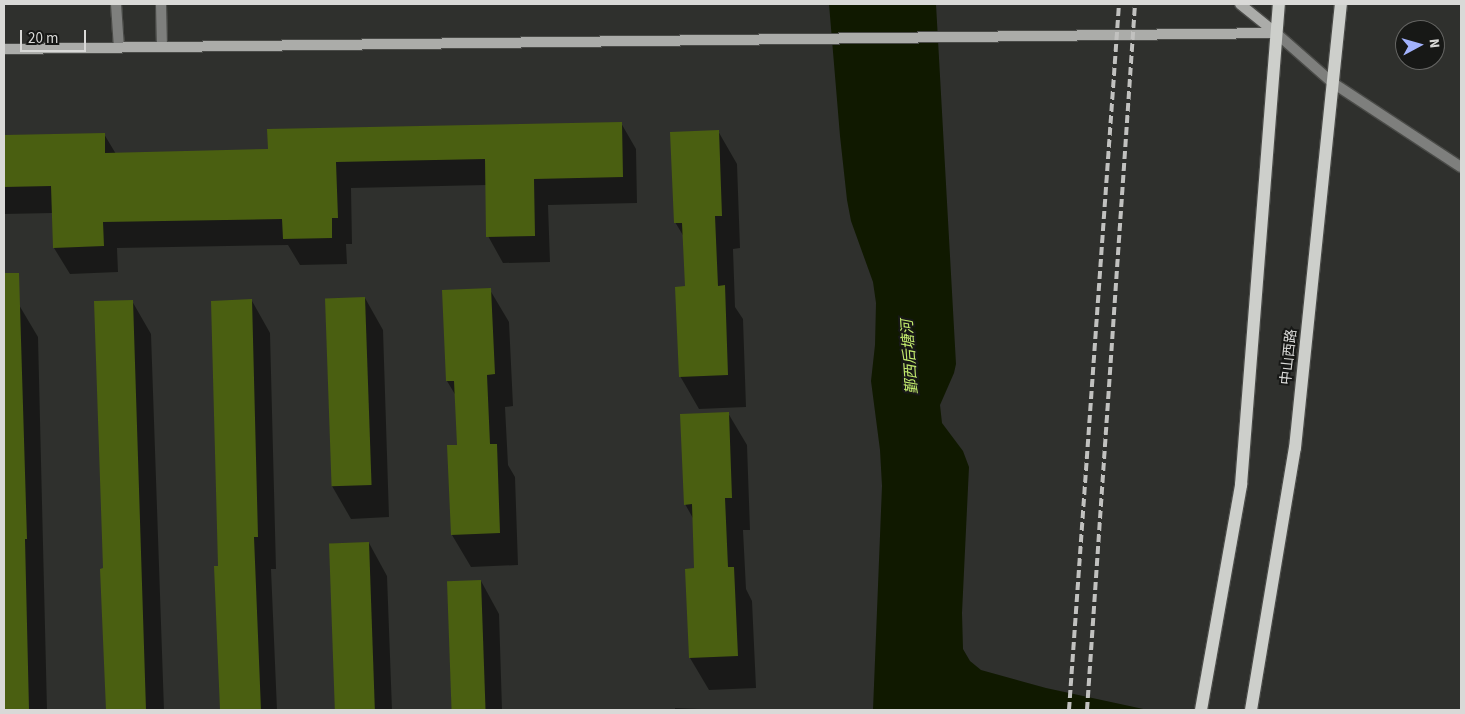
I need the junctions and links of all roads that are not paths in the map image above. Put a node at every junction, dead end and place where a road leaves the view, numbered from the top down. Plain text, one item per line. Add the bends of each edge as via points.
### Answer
1 (116, 4) edge
2 (161, 4) edge
3 (1240, 4) edge
4 (1279, 4) edge
5 (1341, 4) edge
6 (1276, 33) junction
7 (162, 47) junction
8 (119, 48) junction
9 (4, 49) edge
10 (1333, 83) junction
11 (1461, 167) edge
12 (1201, 710) edge
13 (1251, 710) edge

1 - 8 street
2 - 7 street
3 - 6 street
4 - 6 main road
5 - 10 main road, 中山西路
6 - 7 street
6 - 10 street
6 - 12 main road via 1241,485
7 - 8 street
8 - 9 street
10 - 11 street
10 - 13 main road, 中山西路 via 1295,448

